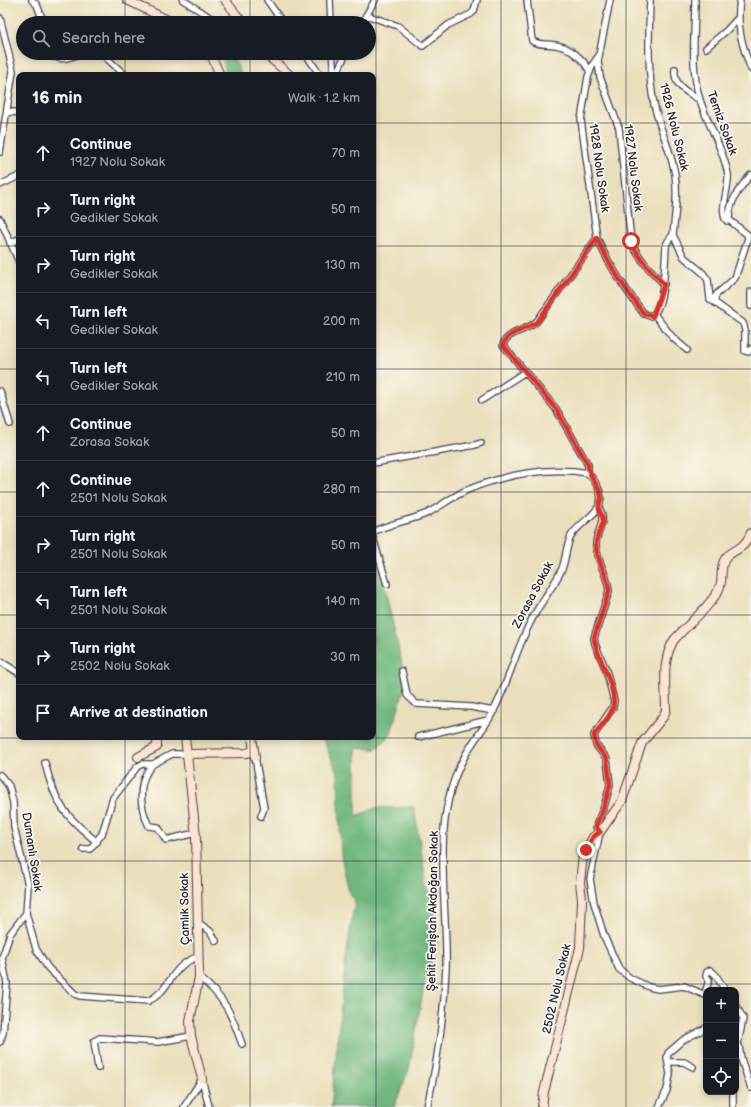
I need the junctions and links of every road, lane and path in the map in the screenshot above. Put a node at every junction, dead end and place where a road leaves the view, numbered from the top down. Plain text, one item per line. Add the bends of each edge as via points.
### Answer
1 (32, 0) edge
2 (128, 0) edge
3 (183, 0) edge
4 (225, 0) edge
5 (267, 0) edge
6 (330, 0) edge
7 (375, 0) edge
8 (477, 0) edge
9 (527, 0) edge
10 (610, 0) edge
11 (650, 0) edge
12 (694, 0) edge
13 (740, 0) edge
14 (366, 15) joint
15 (41, 16) edge
16 (160, 16) edge
17 (208, 16) edge
18 (237, 16) edge
19 (278, 16) edge
20 (331, 16) edge
21 (369, 16) edge
22 (0, 18) edge
23 (376, 18) edge
24 (738, 18) junction
25 (706, 48) dead end
26 (599, 56) junction
27 (109, 60) edge
28 (213, 60) edge
29 (272, 60) edge
30 (310, 60) edge
31 (333, 60) edge
32 (342, 60) edge
33 (675, 69) dead end
34 (751, 69) edge
35 (123, 72) edge
36 (219, 72) edge
37 (286, 72) edge
38 (318, 72) edge
39 (335, 72) edge
40 (336, 72) edge
41 (590, 72) junction
42 (700, 100) junction
43 (7, 111) junction
44 (16, 112) edge
45 (0, 152) edge
46 (751, 175) edge
47 (16, 177) edge
48 (0, 185) edge
49 (0, 219) edge
50 (729, 220) junction
51 (673, 235) junction
52 (597, 238) junction
53 (16, 240) edge
54 (10, 243) junction
55 (16, 256) edge
56 (664, 284) junction
57 (751, 292) edge
58 (716, 302) junction
59 (751, 306) edge
60 (654, 314) junction
61 (751, 349) edge
62 (687, 350) dead end
63 (526, 372) junction
64 (0, 391) edge
65 (482, 400) dead end
66 (10, 424) dead end
67 (481, 443) dead end
68 (376, 462) edge
69 (588, 473) junction
70 (599, 508) junction
71 (376, 531) edge
72 (751, 533) edge
73 (376, 548) edge
74 (387, 584) dead end
75 (0, 661) edge
76 (16, 671) edge
77 (402, 672) dead end
78 (494, 711) junction
79 (488, 720) junction
80 (418, 737) dead end
81 (157, 740) edge
82 (185, 740) edge
83 (252, 740) edge
84 (254, 753) junction
85 (186, 754) junction
86 (138, 757) dead end
87 (45, 763) dead end
88 (153, 764) junction
89 (0, 775) edge
90 (446, 811) joint
91 (261, 816) dead end
92 (600, 832) junction
93 (196, 833) junction
94 (97, 842) junction
95 (83, 849) dead end
96 (26, 913) junction
97 (197, 922) junction
98 (216, 941) dead end
99 (198, 957) junction
100 (199, 977) junction
101 (707, 987) edge
102 (723, 987) edge
103 (703, 992) edge
104 (739, 1011) edge
105 (703, 1030) edge
106 (190, 1036) junction
107 (739, 1037) edge
108 (0, 1042) edge
109 (242, 1044) dead end
110 (739, 1048) edge
111 (668, 1062) junction
112 (693, 1067) dead end
113 (98, 1068) dead end
114 (202, 1079) junction
115 (751, 1088) edge
116 (733, 1095) edge
117 (184, 1107) edge
118 (209, 1107) edge
119 (427, 1107) edge
120 (542, 1107) edge
121 (659, 1107) edge
122 (733, 1107) edge

1 - 15 street
2 - 16 street
3 - 17 street
4 - 18 street
5 - 19 street
6 - 20 street
7 - 14 street
8 - 23 street via 474,12 448,25 423,46 398,26
9 - 41 street via 532,41 536,44 566,48 586,63
10 - 26 street, 1927 Nolu Sokak
11 - 51 street, 1926 Nolu Sokak via 651,84 654,104 675,174 676,211
12 - 42 street, Temiz Sokak via 693,68
13 - 24 street
14 - 21 street
22 - 43 street via 13,71
24 - 25 street
24 - 34 street via 742,45
26 - 41 street, 1928 Nolu Sokak
26 - 56 street, 1927 Nolu Sokak via 600,77 619,128 631,241 634,250 647,267
27 - 35 street
28 - 36 street
29 - 37 street
30 - 38 street
31 - 39 street
32 - 40 street
33 - 42 street via 674,78 679,85
41 - 52 street, 1928 Nolu Sokak via 581,126 588,158
42 - 50 street, Temiz Sokak via 729,176 723,215 726,221
43 - 44 street
43 - 45 street
46 - 50 street via 735,194
47 - 48 street
49 - 54 street
50 - 58 street via 744,230 748,238 735,278 717,294
51 - 56 street, 1926 Nolu Sokak via 666,245
51 - 58 street via 684,257 708,280 710,299
52 - 60 street, 1928 Nolu Sokak via 602,251 644,314
52 - 63 street via 538,321 504,340 505,349
53 - 54 street
54 - 55 street
56 - 60 street, 1926 Nolu Sokak
57 - 59 street
58 - 61 street via 743,323 745,352
60 - 62 street via 673,338
63 - 65 street
63 - 69 street via 556,409 588,465
64 - 66 street
67 - 68 street
69 - 70 street via 596,483 601,496
69 - 71 street via 575,470 519,474 465,491 429,512
70 - 78 street, Zorasa Sokak via 571,537 562,567 530,623
70 - 92 street via 603,516 596,544 598,560 609,591 594,638 614,701 613,707 594,735 596,745 607,759 610,785 596,827
72 - 92 street, 2502 Nolu Sokak via 743,547 724,560 718,591 669,648 666,658 666,710 642,743 622,801
73 - 74 street
75 - 76 street
77 - 78 street via 407,695 416,704
78 - 79 street, Zorasa Sokak
79 - 80 street
79 - 90 street, Zorasa Sokak via 456,773
81 - 86 street via 157,748
82 - 85 street, Çamlık Sokak
83 - 84 street
84 - 85 street
84 - 91 street via 264,808
85 - 88 street via 172,754
85 - 93 street, Çamlık Sokak
87 - 94 street via 53,791 65,813
88 - 93 street via 143,779 141,796 149,826 158,827 166,840
88 - 94 street via 142,764 130,774 113,798
89 - 96 street, Dumanlı Sokak via 9,786 13,802 14,827 28,885
90 - 119 street, Şehit Feriştah Akdoğan Sokak via 443,870 446,969 440,1029
92 - 103 street via 590,879 604,936 619,969 630,978 649,987 658,989 684,986
92 - 120 street, 2502 Nolu Sokak via 593,837 582,861 580,948
93 - 97 street, Çamlık Sokak
94 - 95 street via 90,849
96 - 99 street, Dumanlı Sokak via 36,949 48,968 80,996 148,1001 155,998 180,966 188,959
96 - 108 street via 10,934 2,958 7,983
97 - 98 street via 210,931
97 - 99 street, Çamlık Sokak
99 - 100 street, Çamlık Sokak
100 - 106 street, Çamlık Sokak via 190,1021
100 - 109 street via 222,998
101 - 102 street via 709,980 706,976 710,970
104 - 107 street via 743,1018
105 - 111 street via 672,1048 668,1053
106 - 113 street via 158,1042 100,1038 94,1041
106 - 114 street, Çamlık Sokak
110 - 115 street
111 - 112 street via 684,1062
111 - 121 street via 670,1074 667,1090
114 - 117 street
114 - 118 street
116 - 122 street

